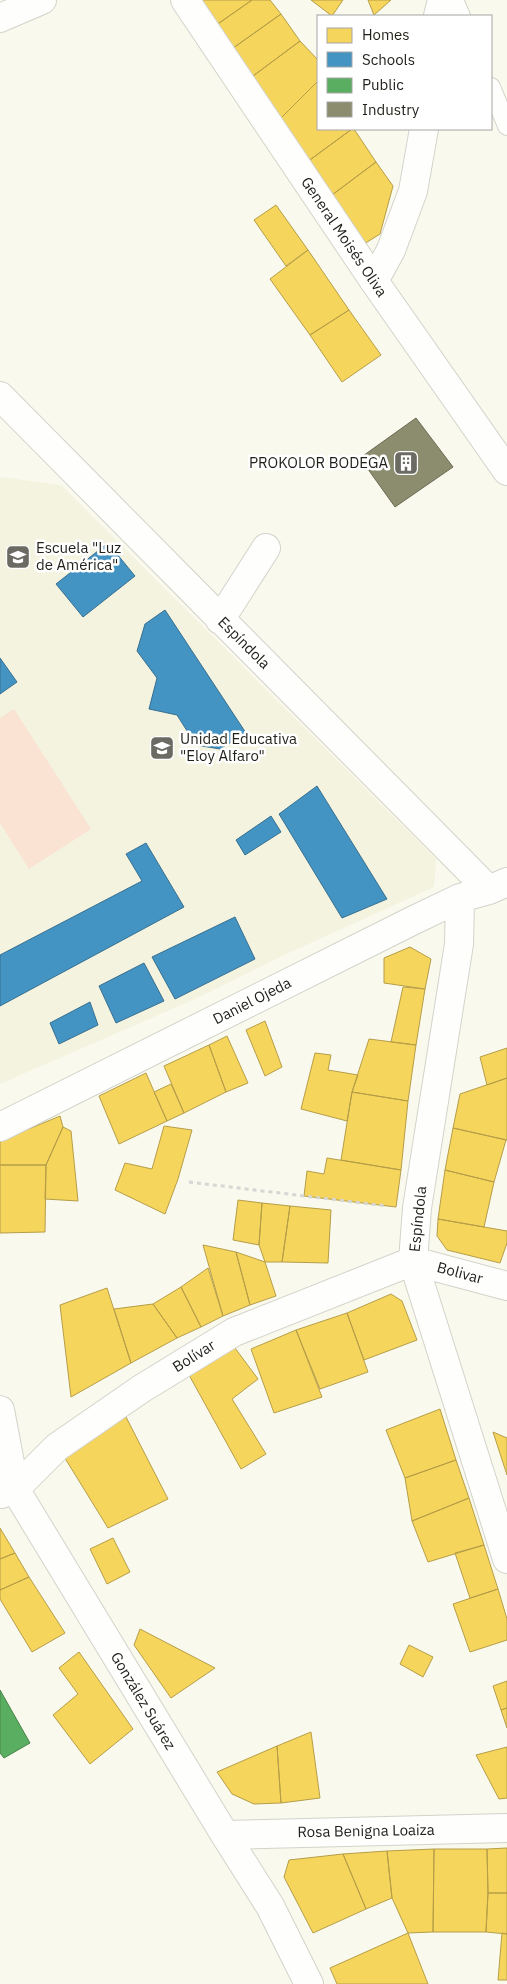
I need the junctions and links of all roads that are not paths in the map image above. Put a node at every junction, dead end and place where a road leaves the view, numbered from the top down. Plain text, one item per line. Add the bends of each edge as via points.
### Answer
1 (42, 0) edge
2 (185, 0) edge
3 (442, 0) edge
4 (454, 0) edge
5 (438, 15) edge
6 (461, 15) edge
7 (0, 18) edge
8 (492, 89) edge
9 (507, 126) edge
10 (424, 130) edge
11 (374, 282) junction
12 (0, 396) edge
13 (507, 471) edge
14 (266, 548) dead end
15 (220, 620) junction
16 (498, 886) edge
17 (460, 898) junction
18 (0, 1127) edge
19 (413, 1260) junction
20 (507, 1286) edge
21 (0, 1410) edge
22 (7, 1492) edge
23 (507, 1559) edge
24 (507, 1828) edge
25 (225, 1835) junction
26 (309, 1984) edge

1 - 7 street
2 - 11 street, General Moisés Oliva
3 - 5 street
4 - 6 lane
8 - 9 lane
10 - 11 street via 413,191 391,250
11 - 13 street, General Moisés Oliva
12 - 15 street, Espíndola
14 - 15 street
15 - 16 street, Espíndola
16 - 17 street, Daniel Ojeda
17 - 18 street, Daniel Ojeda
17 - 19 street, Espíndola via 459,944 417,1208
19 - 20 street, Bolivar
19 - 22 street, Bolívar via 234,1332 141,1389 58,1446
19 - 23 street, Espíndola
21 - 22 street, González Suárez
22 - 25 street, González Suárez
24 - 25 street, Rosa Benigna Loaiza
25 - 26 street, González Suárez via 270,1906

